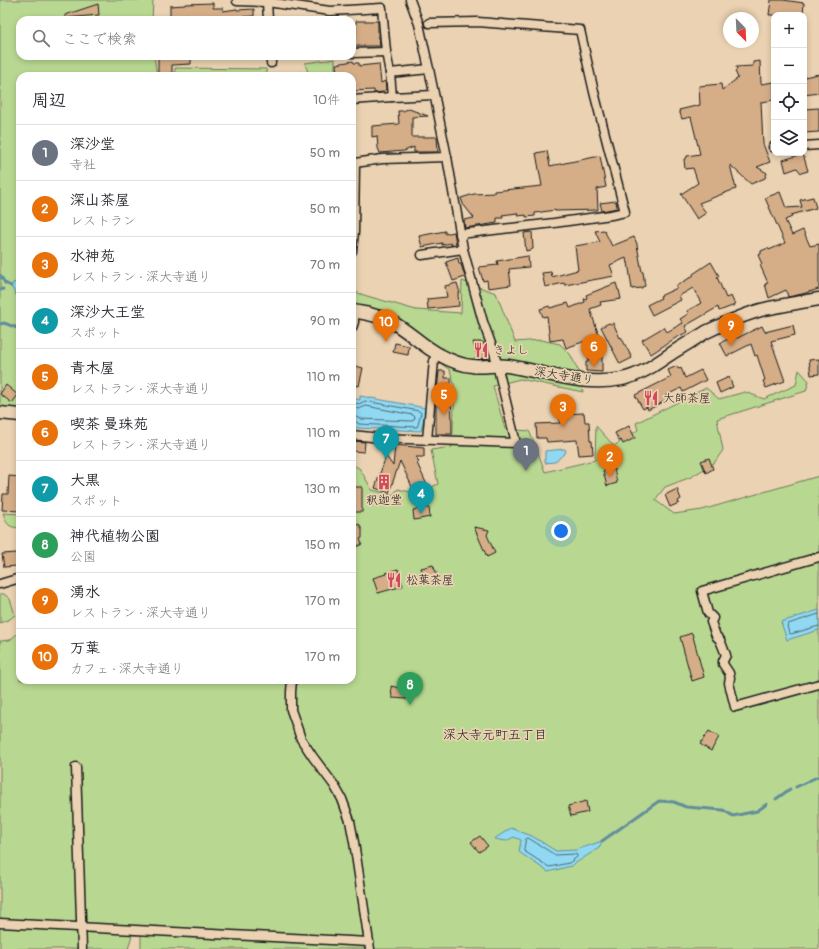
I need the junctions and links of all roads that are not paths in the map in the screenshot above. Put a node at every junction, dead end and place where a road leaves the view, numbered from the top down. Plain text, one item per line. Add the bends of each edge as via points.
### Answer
1 (410, 0) edge
2 (237, 1) edge
3 (267, 2) junction
4 (268, 16) edge
5 (429, 23) dead end
6 (386, 52) junction
7 (356, 53) edge
8 (429, 69) junction
9 (390, 73) junction
10 (434, 95) junction
11 (392, 97) junction
12 (356, 100) edge
13 (819, 145) edge
14 (807, 146) edge
15 (446, 157) junction
16 (356, 163) edge
17 (460, 234) junction
18 (462, 249) junction
19 (422, 255) dead end
20 (819, 299) edge
21 (356, 312) edge
22 (434, 360) dead end
23 (497, 366) junction
24 (0, 413) edge
25 (16, 415) edge
26 (356, 435) edge
27 (427, 440) junction
28 (819, 557) edge
29 (16, 579) edge
30 (0, 584) edge
31 (292, 684) edge
32 (819, 684) edge
33 (76, 767) dead end
34 (0, 923) edge
35 (82, 928) junction
36 (370, 946) edge
37 (82, 949) edge

1 - 8 street via 419,24
2 - 3 street
3 - 4 street
3 - 6 street via 330,11 382,8
5 - 17 street via 478,22 580,30 625,212
6 - 7 street
6 - 9 street
8 - 9 street
8 - 10 street
9 - 11 street
10 - 11 street
10 - 15 street
11 - 12 street
13 - 14 street
15 - 16 street via 382,159
15 - 17 street
17 - 18 street
18 - 19 street
18 - 23 street
20 - 23 street, 深大寺通り via 765,309 725,323 689,342 652,367 626,378 586,381
21 - 23 street, 深大寺通り via 378,316 391,322 440,355 454,361 471,366
22 - 27 street
23 - 27 street via 516,443
24 - 25 street
26 - 27 street
28 - 32 street via 702,591 708,613 713,618 716,636 726,655 723,664 729,673 735,707
29 - 30 street
31 - 36 street via 291,710 301,739 334,785 350,821
33 - 35 street
34 - 35 street
35 - 36 street
35 - 37 street

